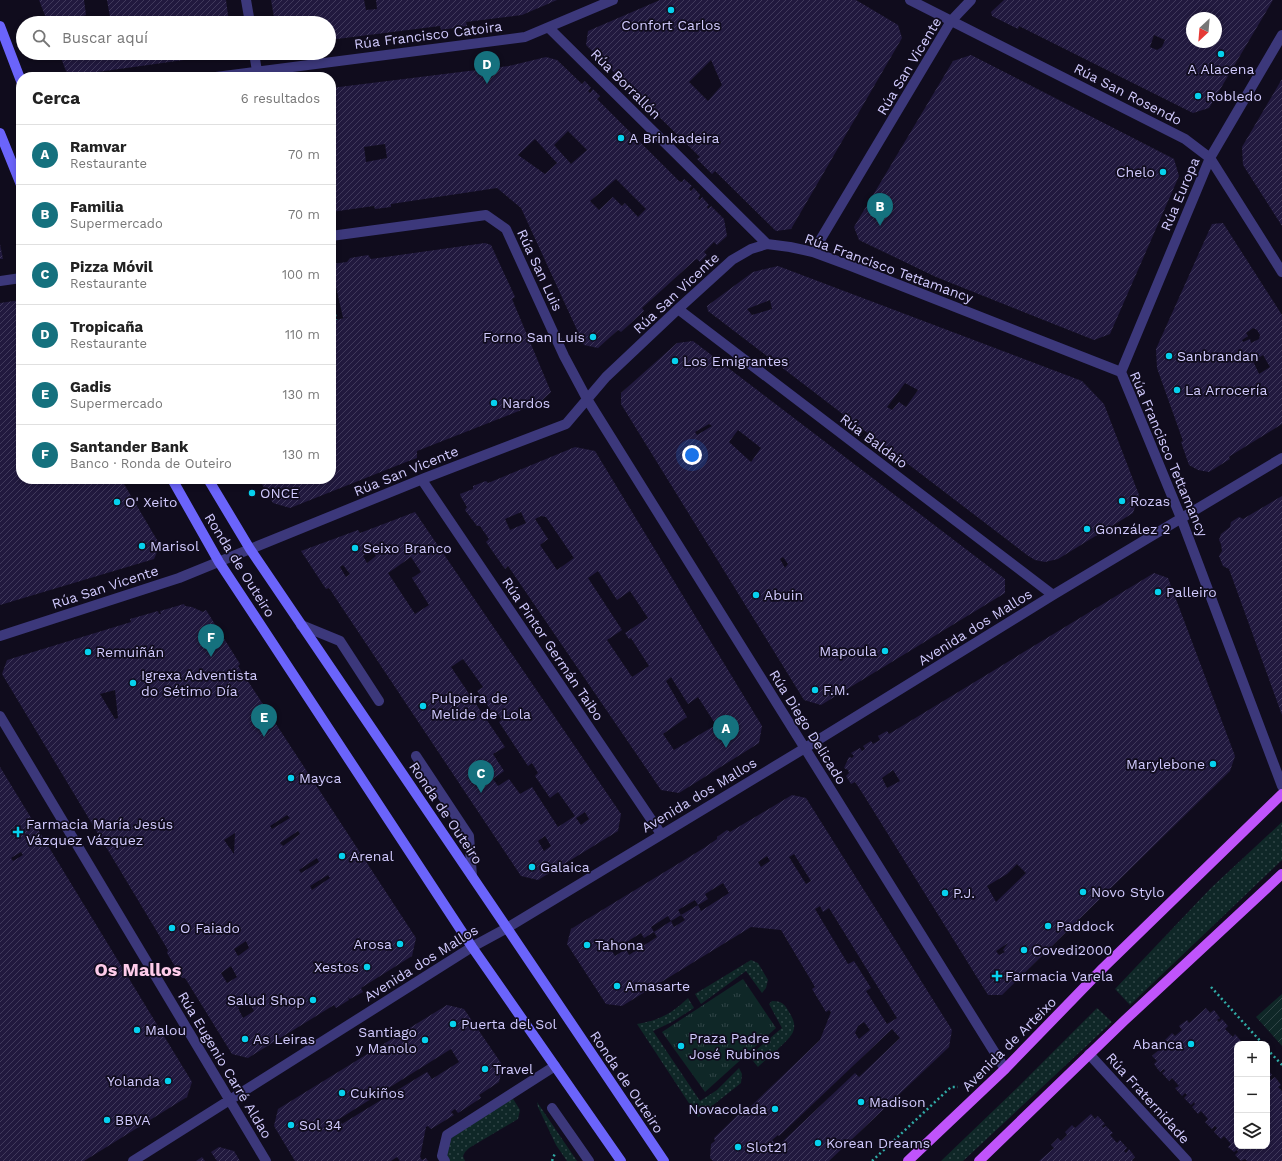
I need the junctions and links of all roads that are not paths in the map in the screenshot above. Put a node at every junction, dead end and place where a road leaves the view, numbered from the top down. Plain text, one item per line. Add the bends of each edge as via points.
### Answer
1 (246, 0) edge
2 (613, 0) edge
3 (910, 0) edge
4 (971, 0) edge
5 (249, 16) edge
6 (951, 21) junction
7 (0, 26) edge
8 (549, 28) junction
9 (1282, 35) edge
10 (255, 60) edge
11 (18, 72) edge
12 (257, 72) edge
13 (271, 72) edge
14 (0, 133) edge
15 (1210, 158) junction
16 (16, 173) edge
17 (336, 235) edge
18 (767, 244) junction
19 (813, 252) junction
20 (1282, 272) edge
21 (16, 279) edge
22 (0, 281) edge
23 (678, 309) junction
24 (1121, 372) junction
25 (587, 399) junction
26 (1282, 458) edge
27 (422, 480) junction
28 (175, 484) edge
29 (211, 484) edge
30 (1181, 518) junction
31 (250, 550) junction
32 (219, 562) junction
33 (1053, 595) junction
34 (301, 625) junction
35 (0, 636) edge
36 (379, 701) dead end
37 (0, 716) edge
38 (805, 748) junction
39 (416, 756) dead end
40 (1282, 786) edge
41 (1282, 794) edge
42 (661, 834) junction
43 (1282, 874) edge
44 (472, 876) junction
45 (507, 928) junction
46 (472, 947) junction
47 (1089, 1054) junction
48 (555, 1066) junction
49 (1005, 1069) junction
50 (229, 1100) junction
51 (552, 1108) dead end
52 (133, 1161) edge
53 (266, 1161) edge
54 (445, 1161) edge
55 (589, 1161) edge
56 (621, 1161) edge
57 (664, 1161) edge
58 (908, 1161) edge
59 (979, 1161) edge
60 (1187, 1161) edge

1 - 5 street
2 - 8 street, Rúa Francisco Catoira
3 - 6 street, Rúa San Rosendo
4 - 6 street, Rúa San Vicente
6 - 15 street, Rúa San Rosendo via 1185,139
6 - 19 street, Rúa San Vicente
7 - 11 main road
8 - 13 street, Rúa Francisco Catoira via 525,37
8 - 18 street, Rúa Borrallón
9 - 15 street, Rúa Europa
10 - 12 street
14 - 16 main road
15 - 20 street, Rúa San Rosendo
15 - 24 street, Rúa Europa
17 - 25 street, Rúa San Luis via 486,215 506,229 564,356
18 - 19 street, Rúa Francisco Tettamancy
18 - 23 street, Rúa San Vicente via 751,249 732,260
19 - 24 street, Rúa Francisco Tettamancy
21 - 22 street
23 - 25 street, Rúa San Vicente via 606,377
23 - 33 street, Rúa Baldaio
24 - 30 street, Rúa Francisco Tettamancy
25 - 27 street, Rúa San Vicente via 566,424
25 - 38 street, Rúa Diego Delicado
26 - 30 street, Avenida dos Mallos
27 - 31 street, Rúa San Vicente
27 - 42 street, Rúa Pintor Germán Taibo
28 - 32 main road, Ronda de Outeiro
29 - 31 main road, Ronda de Outeiro
30 - 33 street, Avenida dos Mallos
30 - 40 street, Rúa Francisco Tettamancy
31 - 32 street, Rúa San Vicente
31 - 34 main road, Ronda de Outeiro
32 - 35 street, Rúa San Vicente via 179,578
32 - 46 main road, Ronda de Outeiro
33 - 38 street, Avenida dos Mallos
34 - 36 street via 340,641
34 - 44 main road, Ronda de Outeiro
37 - 50 street, Rúa Eugenio Carré Aldao
38 - 42 street, Avenida dos Mallos
38 - 49 street, Rúa Diego Delicado
39 - 44 street via 469,836
41 - 49 main road, Avenida de Arteixo via 1103,968
42 - 45 street, Avenida dos Mallos
43 - 47 main road
44 - 45 main road, Ronda de Outeiro
45 - 46 street, Avenida dos Mallos
45 - 57 main road, Ronda de Outeiro
46 - 48 main road, Ronda de Outeiro
46 - 50 street, Avenida dos Mallos
47 - 59 main road
47 - 60 street, Rúa Fraternidade
48 - 54 street via 447,1135 442,1156
48 - 56 main road, Ronda de Outeiro
49 - 58 main road, Avenida de Arteixo
50 - 52 street, Avenida dos Mallos
50 - 53 street, Rúa Eugenio Carré Aldao
51 - 55 street

